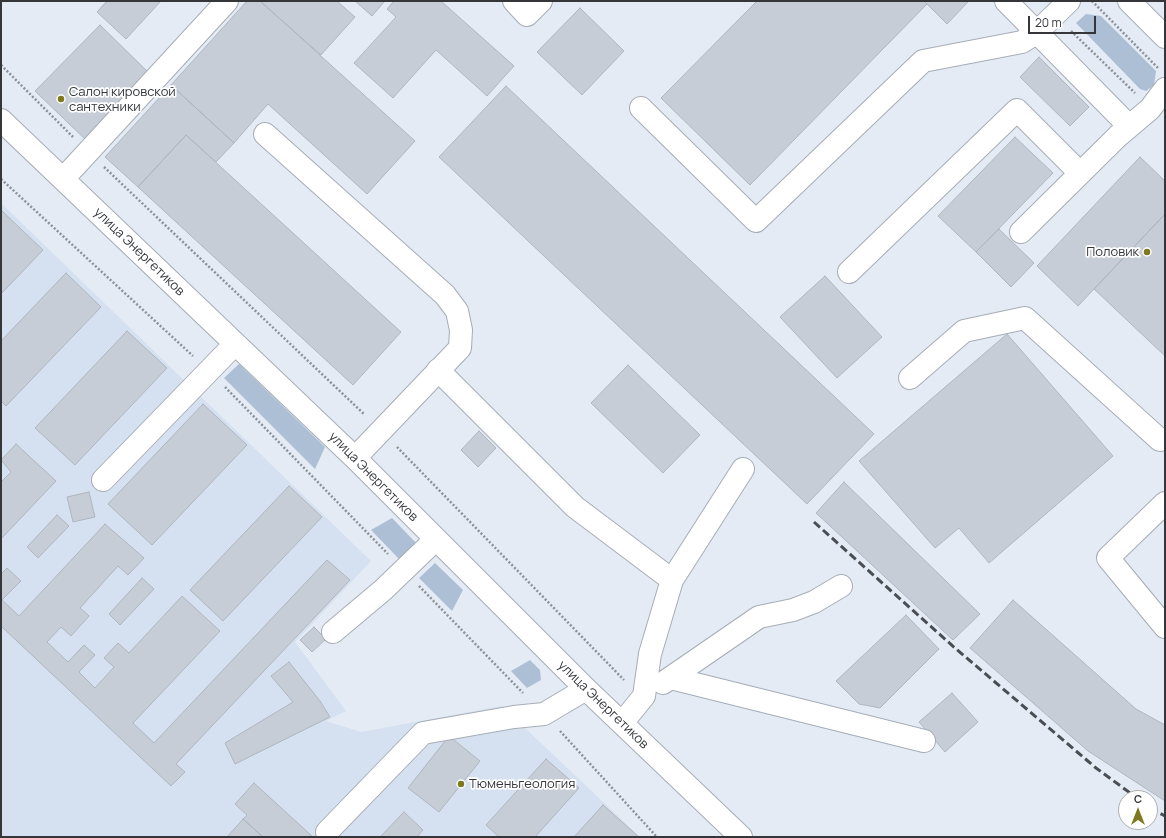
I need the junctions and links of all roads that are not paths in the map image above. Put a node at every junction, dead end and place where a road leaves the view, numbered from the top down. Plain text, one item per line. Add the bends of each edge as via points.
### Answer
1 (227, 1) edge
2 (514, 1) edge
3 (541, 1) edge
4 (1006, 1) edge
5 (1129, 1) edge
6 (1062, 8) edge
7 (1036, 33) junction
8 (1165, 37) edge
9 (1165, 89) edge
10 (641, 108) dead end
11 (1, 120) edge
12 (1129, 126) junction
13 (265, 134) dead end
14 (1080, 173) junction
15 (63, 179) junction
16 (1021, 232) dead end
17 (849, 272) dead end
18 (235, 344) junction
19 (438, 370) junction
20 (910, 378) dead end
21 (1165, 439) edge
22 (355, 458) junction
23 (743, 469) dead end
24 (103, 480) dead end
25 (1165, 503) edge
26 (435, 540) junction
27 (672, 580) junction
28 (841, 586) dead end
29 (1165, 627) edge
30 (333, 632) dead end
31 (671, 678) junction
32 (586, 689) junction
33 (643, 697) junction
34 (622, 723) junction
35 (924, 741) dead end
36 (327, 832) dead end
37 (741, 837) edge

1 - 15 street
2 - 3 street via 528,15
4 - 7 street
5 - 8 street
6 - 7 street
7 - 10 street via 1022,42 923,61 756,221
7 - 12 street
9 - 12 street via 1150,109
11 - 15 street, улица Энергетиков
12 - 14 street
13 - 19 street via 445,295 457,311 461,330 460,348
14 - 16 street
14 - 17 street via 1018,110
15 - 18 street, улица Энергетиков
18 - 22 street, улица Энергетиков
18 - 24 street
19 - 22 street
19 - 27 street via 575,507
20 - 21 street via 964,331 1025,318 1160,440
22 - 26 street, улица Энергетиков
23 - 27 street
25 - 29 street via 1108,558
26 - 30 street via 404,571
26 - 32 street, улица Энергетиков
27 - 33 street via 650,654
28 - 31 street via 814,602 793,610 759,617
31 - 33 street
31 - 35 street
32 - 34 street, улица Энергетиков
32 - 36 street via 544,714 423,734
33 - 34 street
34 - 37 street, улица Энергетиков

